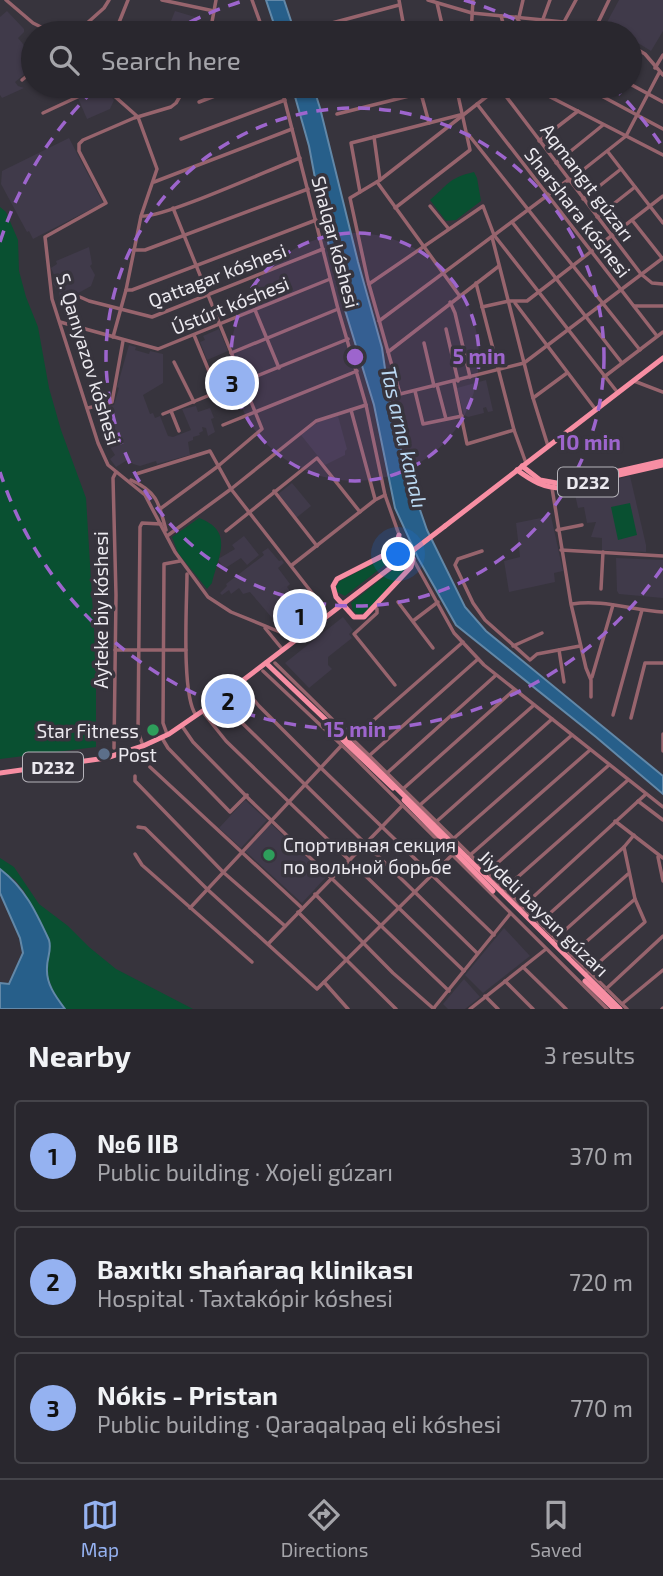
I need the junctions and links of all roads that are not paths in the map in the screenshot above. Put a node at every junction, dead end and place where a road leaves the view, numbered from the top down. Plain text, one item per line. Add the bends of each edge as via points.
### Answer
1 (6, 0) edge
2 (109, 0) edge
3 (128, 0) edge
4 (162, 0) edge
5 (216, 0) edge
6 (252, 0) edge
7 (473, 0) edge
8 (523, 0) edge
9 (550, 0) edge
10 (576, 0) edge
11 (609, 0) edge
12 (432, 1) edge
13 (399, 3) edge
14 (214, 11) junction
15 (472, 13) junction
16 (501, 16) junction
17 (518, 17) junction
18 (543, 19) junction
19 (31, 21) edge
20 (89, 21) edge
21 (121, 21) edge
22 (212, 21) edge
23 (260, 21) edge
24 (338, 21) edge
25 (403, 21) edge
26 (440, 21) edge
27 (472, 21) edge
28 (502, 21) edge
29 (520, 21) edge
30 (557, 21) edge
31 (565, 21) edge
32 (599, 21) edge
33 (642, 52) edge
34 (663, 55) edge
35 (655, 68) junction
36 (661, 74) edge
37 (642, 91) edge
38 (647, 94) junction
39 (76, 98) edge
40 (116, 98) edge
41 (180, 98) edge
42 (210, 98) edge
43 (401, 98) edge
44 (422, 98) edge
45 (459, 98) edge
46 (484, 98) edge
47 (507, 98) edge
48 (553, 98) edge
49 (605, 98) edge
50 (285, 100) joint
51 (199, 102) dead end
52 (663, 102) edge
53 (477, 104) junction
54 (578, 111) junction
55 (43, 113) dead end
56 (337, 114) dead end
57 (463, 115) junction
58 (637, 115) junction
59 (138, 117) junction
60 (429, 124) junction
61 (604, 125) junction
62 (292, 129) junction
63 (663, 129) edge
64 (468, 134) junction
65 (626, 136) junction
66 (374, 137) junction
67 (181, 139) dead end
68 (539, 141) junction
69 (608, 152) junction
70 (663, 155) edge
71 (299, 158) junction
72 (556, 163) junction
73 (621, 169) junction
74 (568, 180) junction
75 (379, 181) junction
76 (153, 182) junction
77 (635, 187) junction
78 (308, 189) junction
79 (360, 192) junction
80 (548, 195) junction
81 (663, 196) edge
82 (583, 199) junction
83 (430, 206) dead end
84 (650, 206) junction
85 (173, 208) junction
86 (395, 208) junction
87 (529, 209) junction
88 (141, 216) junction
89 (597, 217) junction
90 (316, 220) junction
91 (632, 220) junction
92 (512, 222) junction
93 (663, 223) edge
94 (448, 228) junction
95 (611, 235) junction
96 (184, 236) junction
97 (493, 236) junction
98 (422, 246) junction
99 (323, 249) junction
100 (133, 250) junction
101 (591, 251) junction
102 (662, 258) edge
103 (574, 265) junction
104 (196, 266) junction
105 (499, 266) junction
106 (443, 274) junction
107 (642, 274) junction
108 (330, 279) junction
109 (556, 279) junction
110 (476, 283) junction
111 (369, 284) junction
112 (663, 284) edge
113 (126, 290) junction
114 (621, 290) junction
115 (538, 293) junction
116 (208, 295) junction
117 (459, 295) junction
118 (80, 297) dead end
119 (511, 301) junction
120 (450, 302) junction
121 (603, 303) junction
122 (634, 306) junction
123 (663, 306) edge
124 (482, 307) junction
125 (338, 309) junction
126 (121, 310) junction
127 (255, 310) junction
128 (585, 317) junction
129 (59, 321) junction
130 (379, 321) junction
131 (69, 324) junction
132 (219, 325) junction
133 (61, 329) junction
134 (446, 329) dead end
135 (568, 331) junction
136 (663, 332) edge
137 (194, 335) junction
138 (657, 336) junction
139 (113, 337) junction
140 (267, 338) junction
141 (348, 339) junction
142 (123, 341) junction
143 (424, 343) dead end
144 (549, 346) junction
145 (640, 350) junction
146 (388, 352) junction
147 (231, 353) junction
148 (663, 358) edge
149 (174, 362) dead end
150 (524, 363) junction
151 (622, 363) junction
152 (279, 368) junction
153 (499, 370) junction
154 (357, 371) junction
155 (567, 373) junction
156 (470, 377) junction
157 (604, 377) junction
158 (456, 381) junction
159 (634, 381) junction
160 (244, 383) junction
161 (436, 386) junction
162 (415, 391) junction
163 (663, 392) edge
164 (218, 393) junction
165 (618, 393) junction
166 (533, 398) junction
167 (194, 402) junction
168 (366, 405) junction
169 (88, 408) junction
170 (351, 410) junction
171 (596, 410) junction
172 (171, 411) junction
173 (256, 412) junction
174 (163, 414) dead end
175 (462, 416) junction
176 (446, 419) junction
177 (223, 425) dead end
178 (514, 430) junction
179 (179, 431) dead end
180 (548, 446) junction
181 (663, 463) edge
182 (217, 467) junction
183 (523, 469) junction
184 (630, 470) junction
185 (116, 472) junction
186 (136, 474) dead end
187 (124, 477) junction
188 (552, 488) junction
189 (231, 489) junction
190 (274, 491) junction
191 (385, 495) junction
192 (375, 500) junction
193 (160, 509) junction
194 (250, 511) junction
195 (360, 512) junction
196 (160, 524) junction
197 (582, 525) dead end
198 (557, 530) junction
199 (226, 531) dead end
200 (399, 535) joint
201 (167, 536) junction
202 (317, 546) junction
203 (400, 548) junction
204 (561, 550) junction
205 (482, 551) dead end
206 (603, 552) junction
207 (663, 556) edge
208 (413, 559) joint
209 (180, 561) junction
210 (292, 565) junction
211 (415, 567) junction
212 (187, 572) junction
213 (601, 589) dead end
214 (398, 602) dead end
215 (344, 603) junction
216 (438, 603) junction
217 (571, 604) junction
218 (613, 605) junction
219 (323, 607) dead end
220 (374, 607) junction
221 (642, 610) junction
222 (663, 612) edge
223 (413, 621) junction
224 (263, 626) junction
225 (542, 633) dead end
226 (297, 639) junction
227 (463, 642) junction
228 (513, 646) junction
229 (580, 646) junction
230 (433, 648) dead end
231 (115, 650) junction
232 (162, 650) junction
233 (186, 650) junction
234 (282, 650) junction
235 (559, 650) junction
236 (138, 651) junction
237 (478, 659) junction
238 (275, 663) dead end
239 (663, 663) edge
240 (264, 666) junction
241 (496, 676) junction
242 (591, 680) junction
243 (565, 682) dead end
244 (240, 683) junction
245 (395, 685) dead end
246 (514, 690) junction
247 (591, 697) dead end
248 (220, 698) junction
249 (534, 705) junction
250 (200, 713) junction
251 (613, 715) dead end
252 (631, 718) dead end
253 (552, 719) junction
254 (182, 726) junction
255 (663, 734) edge
256 (572, 735) junction
257 (165, 736) junction
258 (347, 742) junction
259 (143, 746) junction
260 (114, 748) dead end
261 (590, 750) junction
262 (663, 751) edge
263 (370, 755) junction
264 (609, 765) junction
265 (150, 767) dead end
266 (320, 767) junction
267 (387, 772) junction
268 (0, 773) edge
269 (135, 776) dead end
270 (628, 780) junction
271 (304, 785) junction
272 (404, 788) junction
273 (646, 793) junction
274 (247, 795) junction
275 (638, 801) junction
276 (288, 802) junction
277 (420, 805) junction
278 (402, 806) junction
279 (663, 807) edge
280 (271, 820) junction
281 (663, 820) edge
282 (615, 821) junction
283 (436, 822) junction
284 (138, 827) dead end
285 (382, 827) junction
286 (634, 835) junction
287 (453, 839) junction
288 (365, 844) junction
289 (624, 847) junction
290 (241, 853) junction
291 (135, 854) dead end
292 (658, 855) junction
293 (451, 856) junction
294 (469, 856) junction
295 (663, 858) edge
296 (348, 861) junction
297 (223, 873) junction
298 (486, 873) junction
299 (628, 874) junction
300 (432, 875) junction
301 (331, 878) junction
302 (663, 881) edge
303 (207, 889) junction
304 (503, 890) junction
305 (415, 893) junction
306 (315, 894) junction
307 (635, 899) junction
308 (190, 908) junction
309 (398, 909) junction
310 (520, 909) junction
311 (300, 910) junction
312 (510, 914) junction
313 (538, 924) junction
314 (285, 926) junction
315 (382, 926) junction
316 (494, 936) junction
317 (663, 936) edge
318 (554, 940) junction
319 (365, 942) junction
320 (268, 944) junction
321 (545, 949) junction
322 (478, 953) junction
323 (571, 955) junction
324 (347, 960) junction
325 (252, 962) dead end
326 (523, 967) junction
327 (663, 970) edge
328 (464, 971) junction
329 (588, 972) junction
330 (505, 981) junction
331 (324, 982) junction
332 (606, 989) junction
333 (449, 991) junction
334 (485, 996) junction
335 (605, 1007) edge
336 (621, 1007) edge
337 (348, 1009) edge
338 (396, 1009) edge
339 (433, 1009) edge
340 (470, 1009) edge
341 (498, 1009) edge
342 (533, 1009) edge
343 (566, 1009) edge
344 (614, 1009) edge
345 (627, 1009) edge

1 - 19 street
2 - 20 street
3 - 21 street
4 - 14 street
5 - 14 street
6 - 23 street
7 - 15 street
8 - 17 street
9 - 18 street
10 - 31 street
11 - 32 street
12 - 15 street
12 - 26 street
13 - 24 street
13 - 25 street
14 - 22 street
15 - 16 street
15 - 27 street
16 - 17 street
16 - 28 street
17 - 18 street
17 - 29 street
18 - 30 street
33 - 35 street
34 - 35 street
35 - 36 street
36 - 38 street
37 - 38 street
38 - 52 street
38 - 58 street
39 - 55 street
40 - 59 street
41 - 59 street via 171,107
42 - 51 street
43 - 56 street
44 - 60 street
45 - 57 street
46 - 53 street
47 - 68 street, Aqmangıt gúzarı
48 - 54 street
49 - 58 street
50 - 62 street, Shalqar kóshesi
50 - 67 street
53 - 57 street
53 - 80 street, Sharshara kóshesi
54 - 61 street
54 - 68 street
57 - 60 street
57 - 64 street
57 - 75 street
58 - 63 street
58 - 65 street
59 - 76 street via 156,163
59 - 129 street, S. Qanıyazov kóshesi via 79,144 106,203 43,241
60 - 66 street
61 - 65 street
61 - 72 street
62 - 71 street, Shalqar kóshesi
62 - 76 street
64 - 86 street via 470,150
64 - 87 street
65 - 69 street
65 - 70 street
66 - 75 street
66 - 79 street via 351,144
68 - 72 street, Aqmangıt gúzarı
69 - 73 street
69 - 74 street
71 - 78 street, Shalqar kóshesi
71 - 85 street
72 - 74 street, Aqmangıt gúzarı
73 - 77 street
73 - 82 street
74 - 80 street
74 - 82 street, Aqmangıt gúzarı
75 - 79 street
75 - 86 street
76 - 88 street
77 - 84 street
77 - 89 street
78 - 90 street, Shalqar kóshesi
78 - 96 street
79 - 111 street via 350,198
80 - 87 street
80 - 101 street, Sharshara kóshesi
81 - 84 street
82 - 89 street, Aqmangıt gúzarı
83 - 94 street
84 - 91 street
84 - 93 street
85 - 88 street
85 - 96 street
86 - 98 street
87 - 92 street
87 - 103 street
88 - 100 street
89 - 95 street, Aqmangıt gúzarı
90 - 99 street, Shalqar kóshesi
90 - 104 street
91 - 95 street
91 - 102 street
92 - 97 street
92 - 109 street
94 - 97 street via 483,205
94 - 98 street
95 - 101 street
95 - 107 street, Aqmangıt gúzarı
96 - 100 street
96 - 104 street
97 - 105 street
97 - 106 street
97 - 115 street
98 - 106 street
98 - 111 street
99 - 108 street, Shalqar kóshesi
99 - 116 street, Qattagar kóshesi
100 - 113 street
101 - 103 street
101 - 114 street, Sharshara kóshesi
102 - 107 street
103 - 109 street
103 - 121 street
104 - 113 street
104 - 116 street
105 - 110 street
105 - 119 street
106 - 117 street
106 - 130 street
107 - 112 street, Aqmangıt gúzarı via 652,283
107 - 114 street
108 - 125 street, Shalqar kóshesi
108 - 127 street, Ústúrt kóshesi
109 - 115 street
109 - 128 street
110 - 117 street
110 - 124 street
111 - 130 street
113 - 126 street
114 - 121 street
114 - 122 street, Sharshara kóshesi
115 - 119 street via 527,301
115 - 135 street
116 - 126 street, Qattagar kóshesi via 152,317
116 - 132 street
117 - 120 street
118 - 126 street, Qattagar kóshesi
119 - 124 street
119 - 144 street
119 - 150 street
120 - 146 street
120 - 156 street
121 - 128 street
121 - 145 street
122 - 123 street
122 - 138 street, Sharshara kóshesi
124 - 153 street
125 - 140 street
125 - 141 street, Shalqar kóshesi
126 - 139 street
127 - 132 street, Ústúrt kóshesi
127 - 140 street
128 - 135 street
128 - 151 street
129 - 131 street, Ústúrt kóshesi
129 - 133 street, S. Qanıyazov kóshesi
130 - 146 street
131 - 133 street
131 - 139 street, Ústúrt kóshesi
132 - 137 street, Ústúrt kóshesi
132 - 147 street
133 - 169 street, S. Qanıyazov kóshesi
134 - 158 street
135 - 144 street
135 - 157 street
136 - 138 street
137 - 142 street, Ústúrt kóshesi via 158,349
137 - 164 street
138 - 145 street
139 - 142 street, Ústúrt kóshesi
140 - 147 street
140 - 152 street
141 - 152 street
141 - 154 street, Shalqar kóshesi
142 - 169 street via 112,402
143 - 161 street
144 - 150 street
144 - 155 street
145 - 151 street
146 - 162 street via 400,394
147 - 160 street
148 - 159 main road
149 - 167 street
150 - 153 street
150 - 166 street
151 - 157 street
152 - 160 street
153 - 156 street
153 - 178 street
154 - 168 street, Shalqar kóshesi
154 - 173 street
155 - 166 street
155 - 171 street
156 - 158 street
157 - 165 street
158 - 161 street
158 - 175 street
159 - 163 street
159 - 165 main road
160 - 164 street
160 - 173 street
161 - 162 street
161 - 176 street
162 - 176 street via 423,424
164 - 167 street
165 - 171 main road
166 - 180 street
167 - 172 street
168 - 170 street
168 - 191 street, Shalqar kóshesi
169 - 185 street, S. Qanıyazov kóshesi via 102,455
170 - 189 street via 316,421
170 - 192 street
171 - 180 main road
172 - 174 street
172 - 179 street
173 - 177 street
173 - 182 street via 262,429
175 - 176 street
175 - 178 street via 467,444
178 - 183 street
180 - 183 main road
181 - 184 main road, D232
182 - 186 street via 209,450
182 - 189 street
182 - 193 street
183 - 184 main road, D232 via 554,484
183 - 188 main road, D232 via 535,482
183 - 215 main road, D232, bridge
184 - 188 main road, D232
185 - 187 street, S. Qanıyazov kóshesi
185 - 231 street, Ayteke biy kóshesi
187 - 193 street, S. Qanıyazov kóshesi via 152,492
187 - 196 street, S. Qanıyazov kóshesi via 145,495
188 - 198 street
189 - 194 street
189 - 201 street
190 - 194 street
190 - 195 street via 317,458
190 - 202 street
191 - 192 street
191 - 200 street, Shalqar kóshesi
192 - 195 street
193 - 201 street, S. Qanıyazov kóshesi
194 - 199 street
194 - 210 street
195 - 202 street
196 - 201 street, S. Qanıyazov kóshesi
196 - 236 street via 142,523 140,527
197 - 198 street
198 - 204 street
200 - 203 main road
201 - 209 street, S. Qanıyazov kóshesi
202 - 210 street
203 - 208 street
203 - 215 main road via 337,579 334,590
204 - 206 street
204 - 217 street
205 - 228 street via 458,559 455,568 485,620
206 - 207 street
206 - 213 street
208 - 211 main road
209 - 212 street, S. Qanıyazov kóshesi
209 - 232 street via 164,564
210 - 219 street
211 - 216 street
211 - 220 main road
212 - 224 street, S. Qanıyazov kóshesi via 218,605
212 - 233 street
214 - 223 street
215 - 220 main road via 357,618
215 - 226 main road, D232
216 - 223 street
216 - 227 street
217 - 218 street
217 - 229 street
218 - 221 street
218 - 242 street
220 - 245 street via 377,613 354,634
221 - 222 street
221 - 251 street
223 - 230 street
224 - 226 street, S. Qanıyazov kóshesi
224 - 234 street
225 - 228 street
226 - 234 main road, D232
227 - 237 street
227 - 258 street
228 - 235 street via 530,660
229 - 235 street
229 - 242 street
231 - 236 street
231 - 260 street, Ayteke biy kóshesi
232 - 233 street
232 - 236 street
232 - 257 street
233 - 250 street via 191,706
234 - 240 main road, D232
235 - 243 street
236 - 259 street via 138,731
237 - 241 street
237 - 263 street
238 - 258 street
239 - 252 street via 645,663
240 - 244 main road, D232
240 - 258 main road, Jiydeli baysın gúzarı
241 - 246 street
241 - 267 street
242 - 247 street
244 - 248 main road, D232
244 - 266 street
246 - 249 street
246 - 272 street
248 - 250 main road, D232
248 - 271 street
249 - 253 street
249 - 277 street
250 - 254 main road, D232
250 - 276 street
253 - 256 street
253 - 283 street
254 - 257 main road, D232
254 - 274 street
255 - 262 street
256 - 261 street
256 - 287 street
257 - 259 main road, D232
257 - 274 street via 169,748 230,811
258 - 263 street
258 - 266 street
258 - 278 street
258 - 310 main road, Jiydeli baysın gúzarı
258 - 335 main road, Jiydeli baysın gúzarı
259 - 268 main road, D232 via 106,758
261 - 264 street
261 - 294 street
263 - 267 street
264 - 270 street
264 - 298 street
265 - 290 street
266 - 271 street
266 - 285 street
267 - 272 street
269 - 297 street
270 - 273 street
270 - 304 street
271 - 276 street
271 - 288 street
272 - 277 street
273 - 275 street
273 - 279 street
274 - 280 street
275 - 281 street
275 - 282 street
276 - 280 street
276 - 296 street
277 - 283 street
278 - 285 street
278 - 293 street
280 - 290 street
280 - 301 street
282 - 286 street
282 - 310 street
283 - 287 street
284 - 303 street via 145,828
285 - 288 street
285 - 300 street
286 - 289 street
286 - 292 street
287 - 294 street
288 - 296 street
288 - 305 street
289 - 299 street
289 - 313 street
290 - 297 street
290 - 311 street
291 - 308 street via 142,866
292 - 295 street
292 - 302 street
293 - 300 street
293 - 312 street
294 - 298 street
296 - 301 street
296 - 309 street
297 - 303 street
297 - 314 street
298 - 304 street
299 - 307 street
299 - 318 street
300 - 305 street
300 - 316 street
301 - 306 street
301 - 315 street
303 - 308 street
303 - 320 street
304 - 310 street
305 - 309 street
305 - 322 street
306 - 311 street
306 - 319 street
307 - 323 street
307 - 329 street via 645,922
308 - 325 street
309 - 315 street
309 - 328 street
310 - 313 street
310 - 336 main road, Jiydeli baysın gúzarı
311 - 314 street
311 - 324 street
312 - 316 street
312 - 321 street
313 - 318 street
314 - 320 street
315 - 319 street
315 - 333 street
316 - 322 street
317 - 332 street
318 - 323 street
319 - 324 street
319 - 339 street
320 - 331 street via 317,989
321 - 326 street
321 - 335 street
322 - 328 street
323 - 329 street
324 - 331 street
324 - 338 street
326 - 330 street
326 - 343 street
327 - 336 street
328 - 333 street
329 - 332 street
330 - 334 street
330 - 342 street
331 - 337 street
332 - 336 street
333 - 339 street
334 - 340 street
334 - 341 street
335 - 344 main road, Jiydeli baysın gúzarı
336 - 345 street

